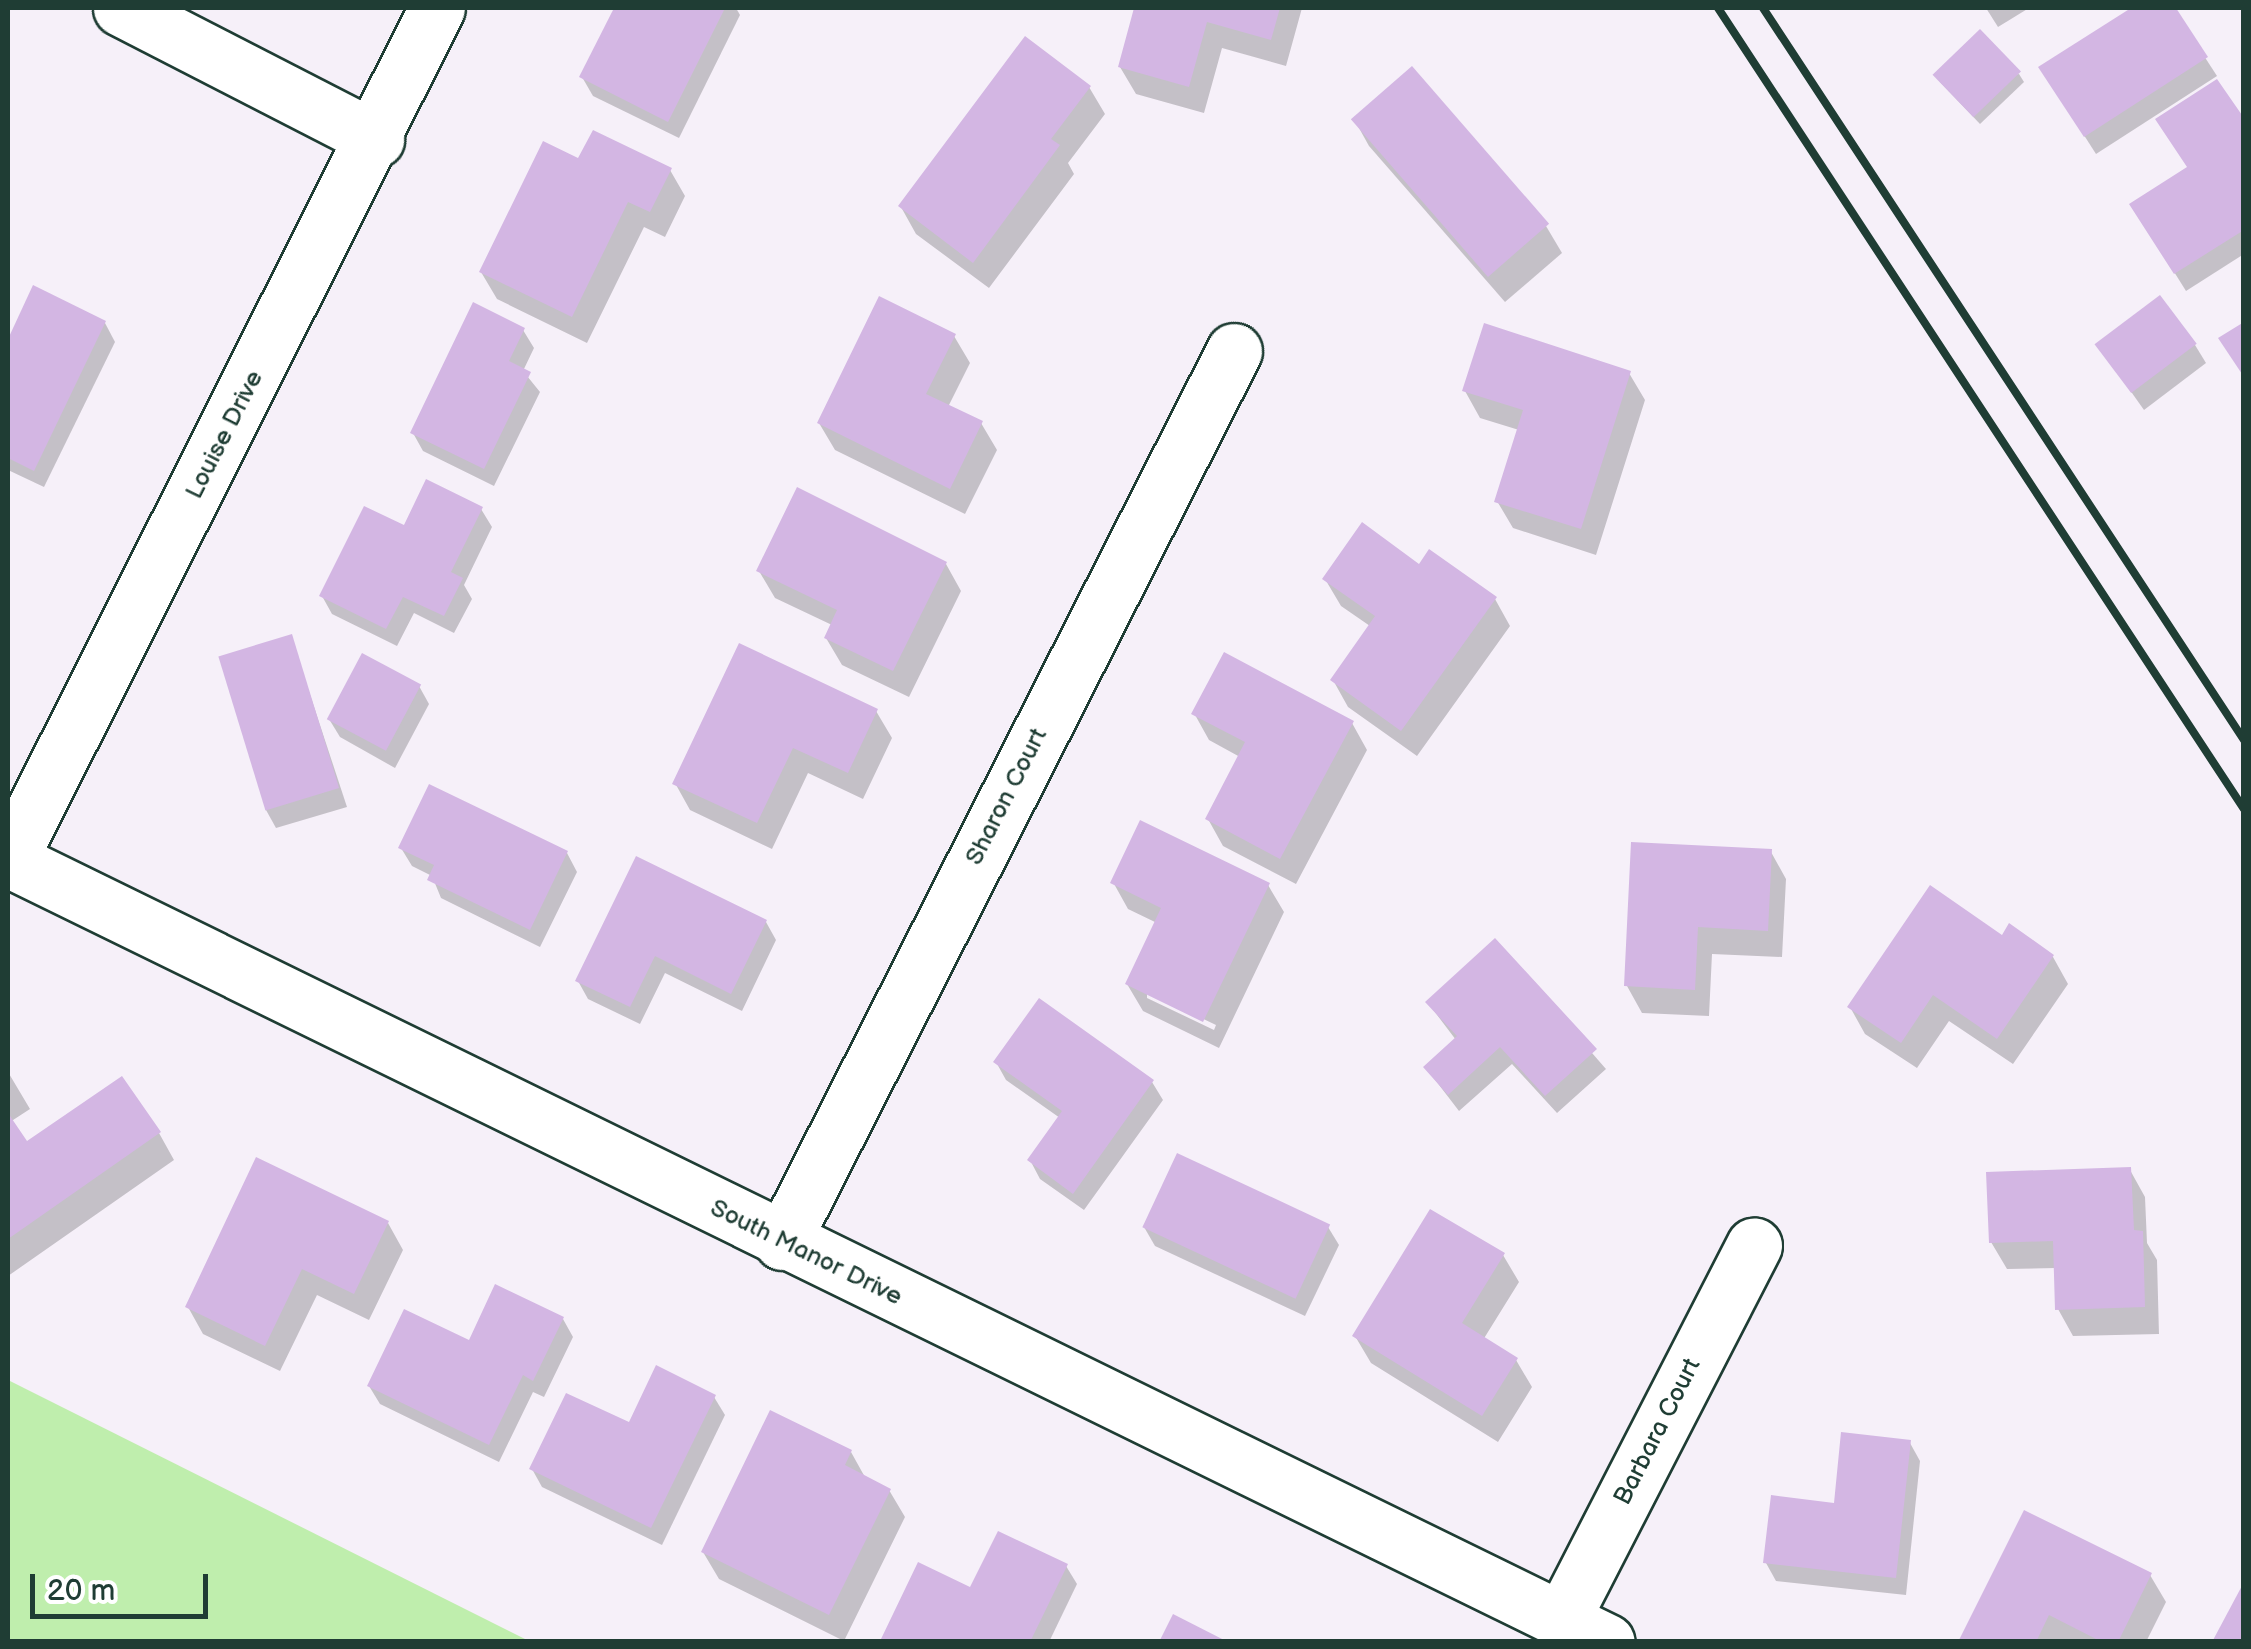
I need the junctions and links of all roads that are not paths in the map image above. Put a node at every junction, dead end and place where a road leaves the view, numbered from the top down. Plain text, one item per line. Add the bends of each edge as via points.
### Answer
1 (121, 8) edge
2 (438, 8) edge
3 (376, 139) junction
4 (1234, 351) dead end
5 (8, 859) edge
6 (782, 1242) junction
7 (1754, 1245) dead end
8 (1584, 1630) edge

1 - 3 street
2 - 3 street, Louise Drive
3 - 5 street, Louise Drive
4 - 6 street, Sharon Court
5 - 6 street, South Manor Drive
6 - 8 street, South Manor Drive
7 - 8 street, Barbara Court

